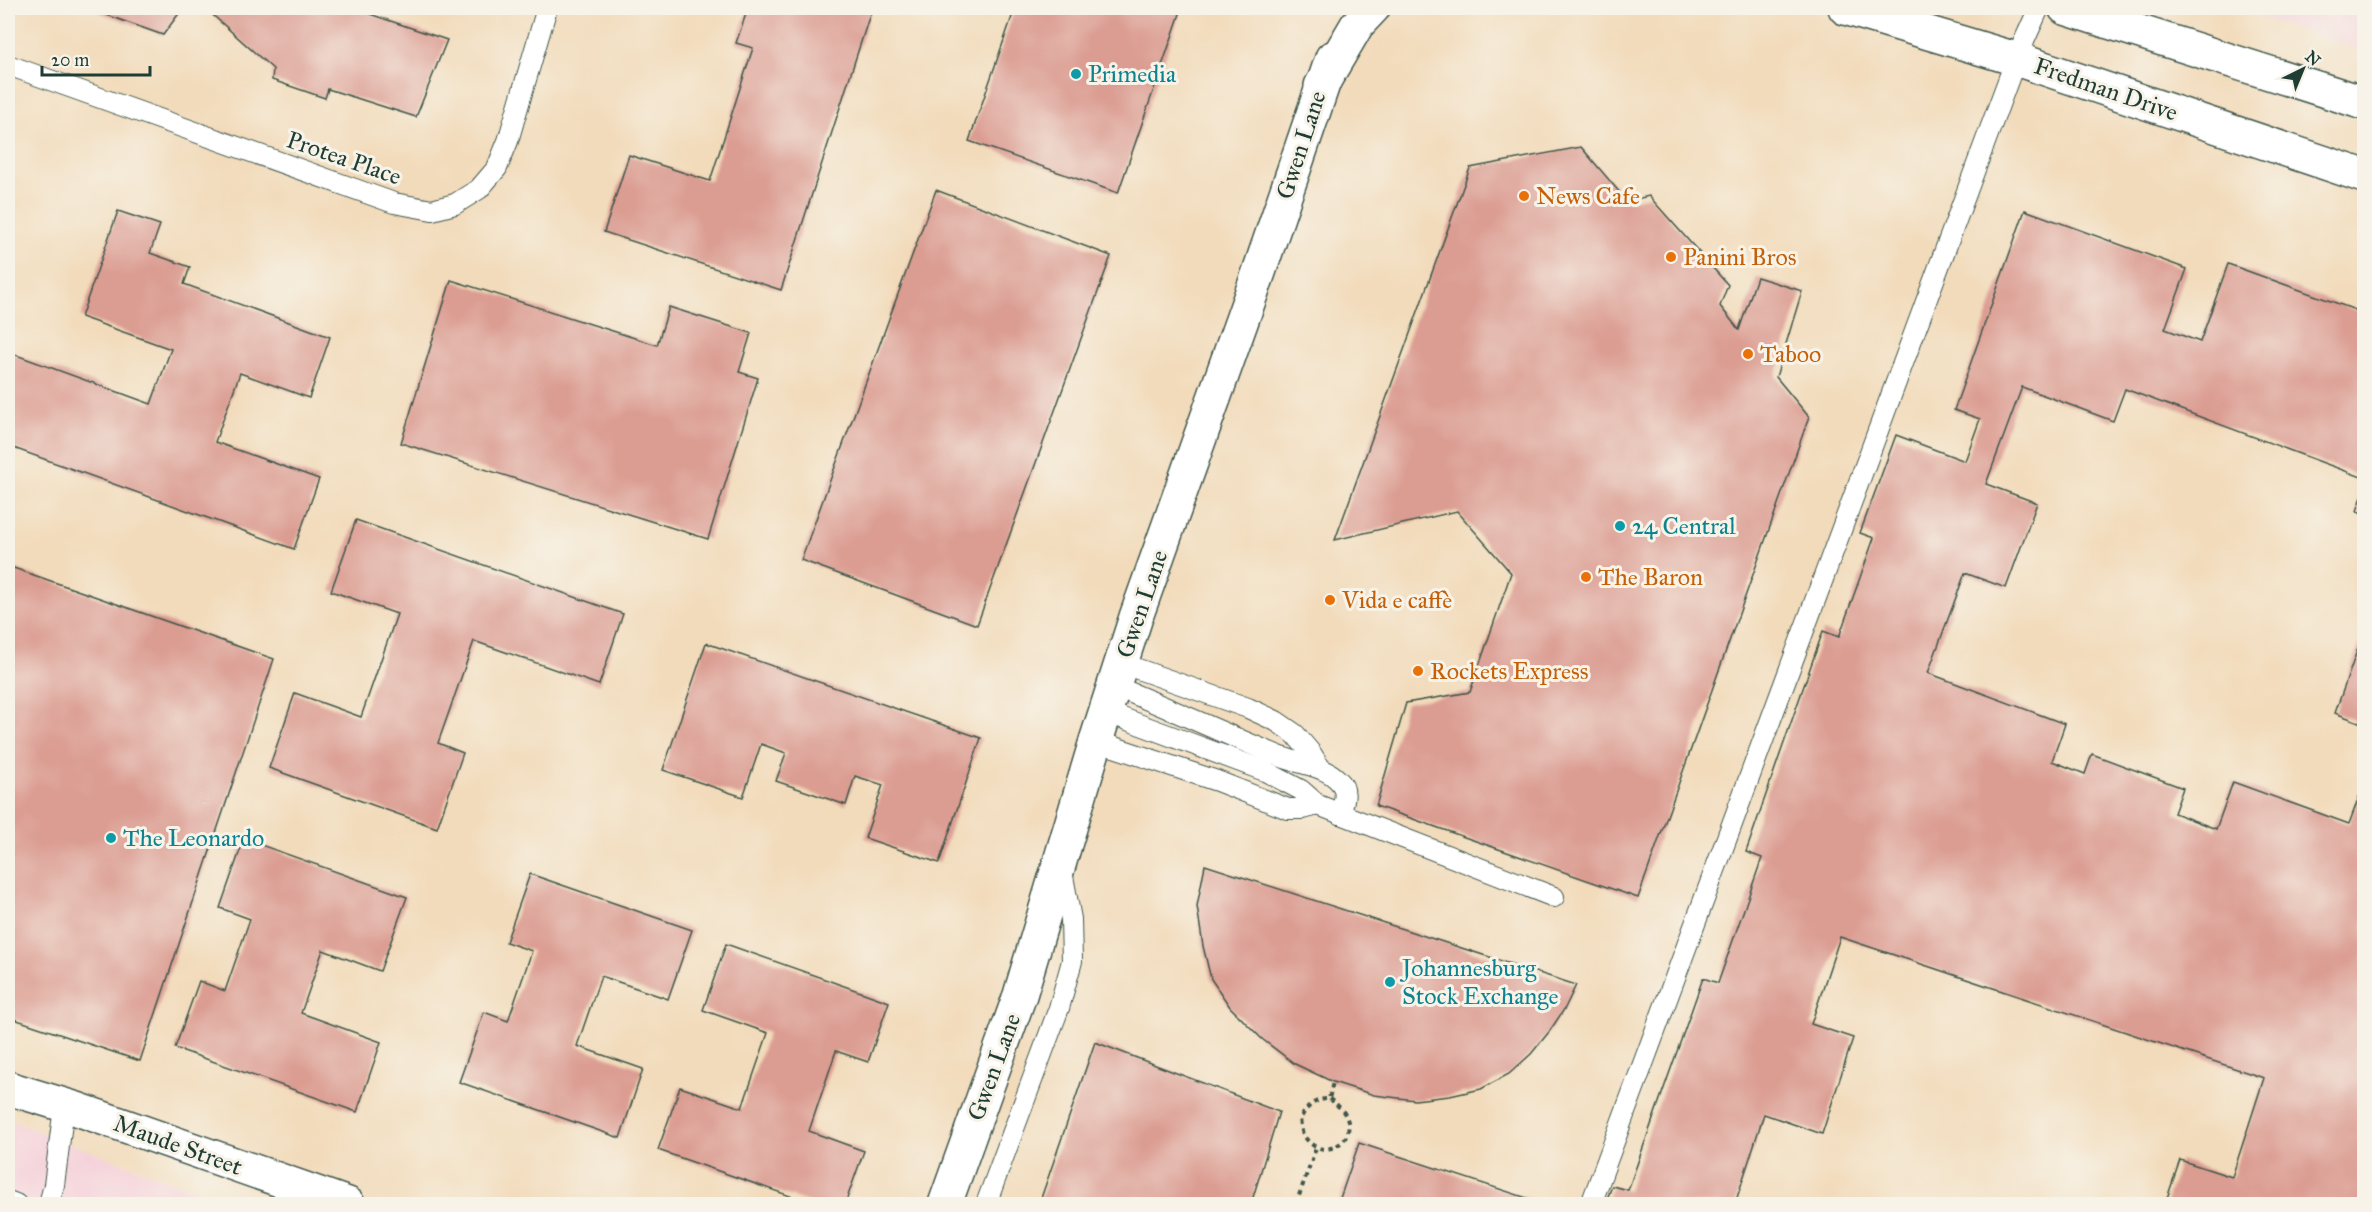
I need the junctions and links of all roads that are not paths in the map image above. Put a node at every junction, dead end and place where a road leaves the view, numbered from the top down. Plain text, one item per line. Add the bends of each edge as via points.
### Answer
1 (547, 8) edge
2 (1373, 8) edge
3 (1845, 8) edge
4 (2039, 8) edge
5 (2064, 8) edge
6 (1345, 14) edge
7 (2016, 58) junction
8 (8, 65) edge
9 (1321, 86) junction
10 (2364, 103) edge
11 (2364, 176) edge
12 (1109, 700) junction
13 (1321, 769) junction
14 (1318, 805) junction
15 (1340, 814) junction
16 (1060, 859) junction
17 (1554, 897) dead end
18 (8, 1088) edge
19 (77, 1109) junction
20 (8, 1201) edge
21 (16, 1204) edge
22 (49, 1204) edge
23 (348, 1204) edge
24 (945, 1204) edge
25 (986, 1204) edge
26 (1591, 1204) edge

1 - 8 lane, Protea Place via 497,168 479,189 454,204 432,210 394,203
2 - 9 street via 1357,25
3 - 7 street, Fredman Drive
4 - 7 lane
5 - 10 street
6 - 9 street, Gwen Lane
7 - 11 street, Fredman Drive
7 - 26 lane
9 - 12 street, Gwen Lane
12 - 13 lane
12 - 13 lane via 1248,708 1294,734
12 - 14 lane via 1265,771 1301,790
12 - 14 lane via 1217,781 1288,809
12 - 16 street, Gwen Lane
13 - 15 lane via 1338,779 1345,790
14 - 15 lane
15 - 17 lane
16 - 24 street, Gwen Lane via 1020,995
16 - 25 lane via 1071,919 1072,961 1059,1008
18 - 19 street, Maude Street
19 - 22 lane via 63,1115
19 - 23 street, Maude Street
20 - 21 lane

